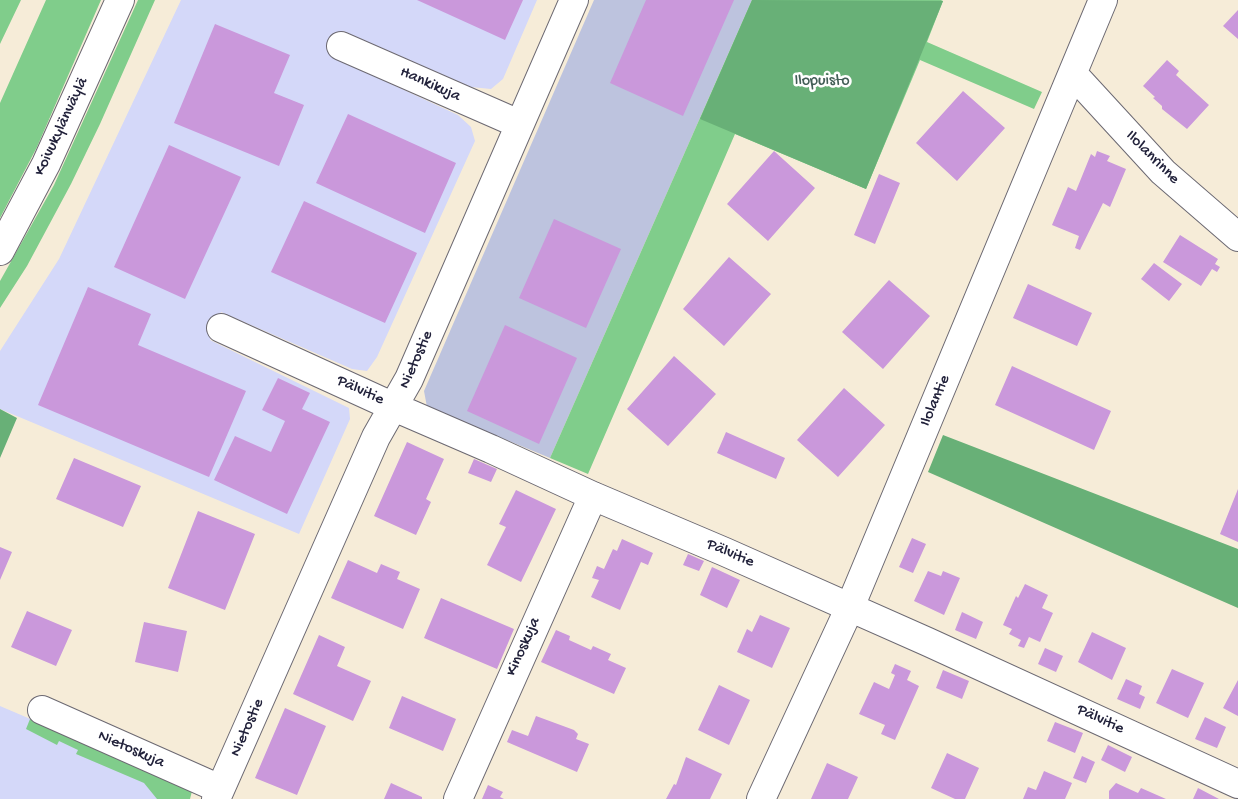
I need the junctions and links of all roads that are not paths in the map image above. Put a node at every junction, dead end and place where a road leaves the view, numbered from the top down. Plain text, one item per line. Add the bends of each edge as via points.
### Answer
1 (120, 0) edge
2 (574, 0) edge
3 (1103, 0) edge
4 (341, 46) dead end
5 (1073, 74) junction
6 (519, 124) junction
7 (1238, 237) edge
8 (0, 251) edge
9 (221, 328) dead end
10 (394, 407) junction
11 (592, 496) junction
12 (850, 607) junction
13 (42, 710) dead end
14 (1238, 784) edge
15 (218, 794) edge
16 (458, 799) edge
17 (761, 799) edge

1 - 8 street, Koivukylänväylä via 46,164
2 - 6 street, Nietostie
3 - 5 street, Ilolantie
4 - 6 street, Hankikuja
5 - 7 street, Ilolanrinne via 1163,172
5 - 12 street, Ilolantie
6 - 10 street, Nietostie
9 - 10 street, Pälvitie
10 - 11 street, Pälvitie
10 - 15 street, Nietostie via 376,437
11 - 12 street, Pälvitie
11 - 16 street, Kinoskuja
12 - 14 street, Pälvitie
12 - 17 street, Ilolantie
13 - 15 street, Nietoskuja

